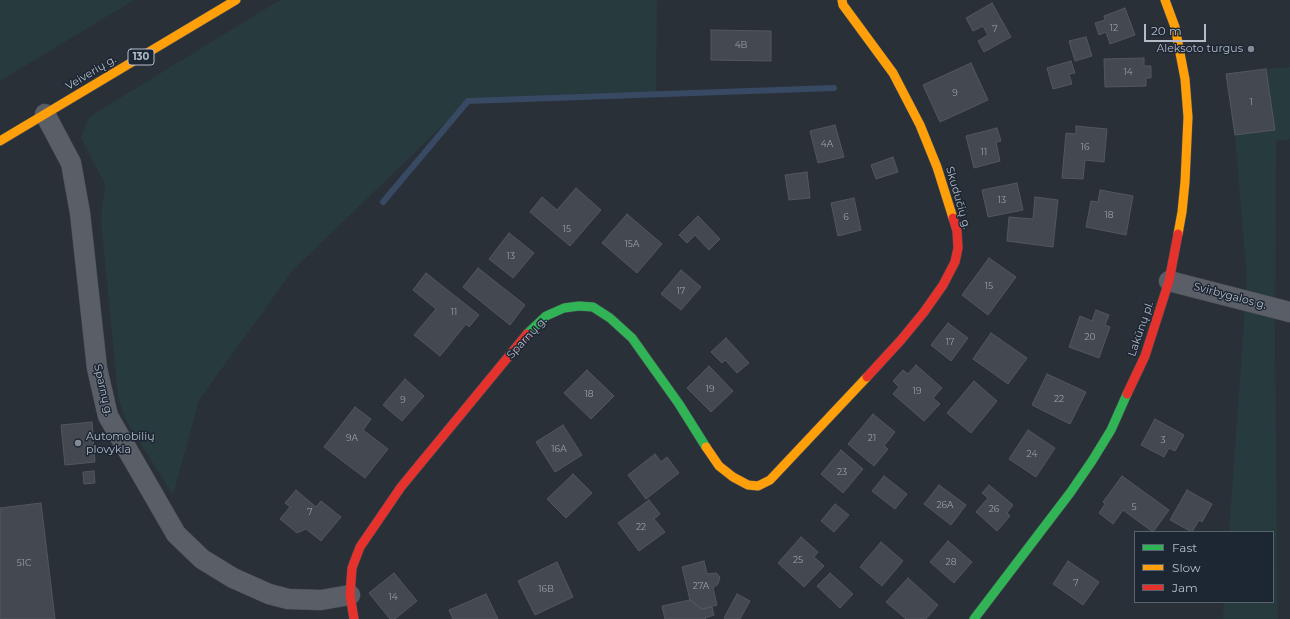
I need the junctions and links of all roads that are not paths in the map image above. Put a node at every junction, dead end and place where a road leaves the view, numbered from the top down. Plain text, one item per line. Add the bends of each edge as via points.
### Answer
1 (236, 0) edge
2 (842, 0) edge
3 (1165, 0) edge
4 (45, 114) junction
5 (0, 141) edge
6 (1169, 281) junction
7 (1290, 312) edge
8 (770, 480) joint
9 (350, 595) junction
10 (354, 619) edge
11 (974, 619) edge

1 - 4 street, Veiverių g. / 130
2 - 8 street, Skudučių g. via 843,5 894,73 920,124 937,167 957,231 958,248 955,262 943,285 924,312 896,346
3 - 6 street, Lakūnų pl. via 1175,27 1185,79 1188,117 1182,212
4 - 5 street, Veiverių g. / 130
4 - 9 street, Sparnų g. via 71,163 80,213 97,368 108,416 176,534 202,559 233,578 269,594 288,599 321,600
6 - 7 street, Svirbygalos g.
6 - 11 street, Lakūnų pl. via 1145,356 1111,430 1070,493
8 - 9 street, Sparnų g. via 758,486 748,485 719,466 632,338 593,307 564,308 546,316 530,332 401,487 360,547 352,568
9 - 10 street, Sparnų g.

